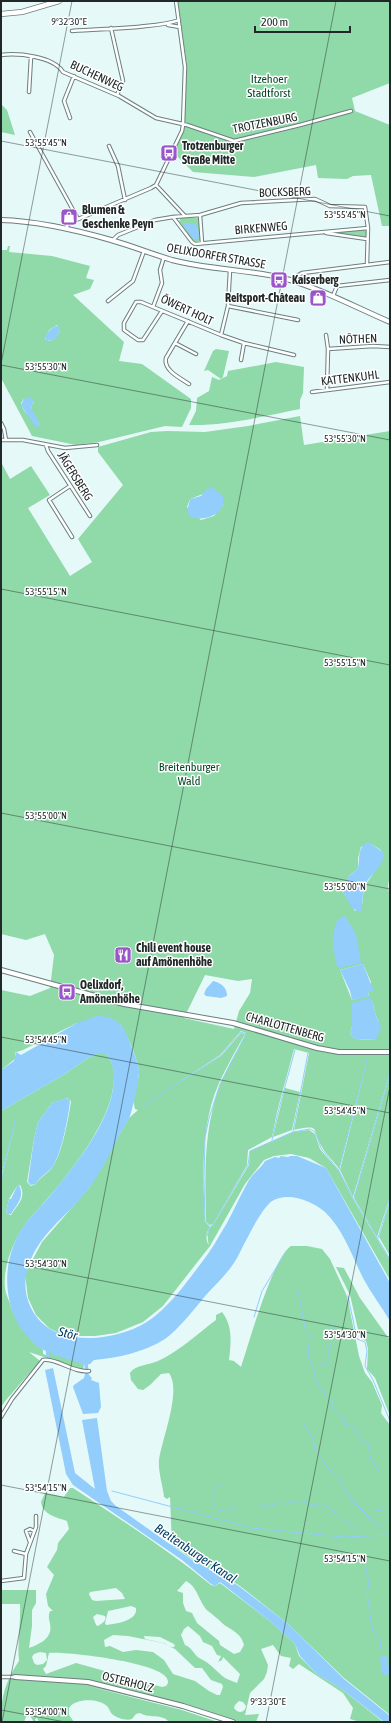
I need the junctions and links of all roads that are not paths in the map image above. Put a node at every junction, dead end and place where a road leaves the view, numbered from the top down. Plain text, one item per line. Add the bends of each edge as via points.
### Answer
1 (59, 1) edge
2 (176, 1) edge
3 (1, 14) edge
4 (179, 20) junction
5 (168, 24) junction
6 (180, 27) junction
7 (111, 28) junction
8 (72, 31) dead end
9 (1, 55) edge
10 (30, 57) junction
11 (74, 76) junction
12 (29, 92) dead end
13 (117, 94) junction
14 (351, 111) dead end
15 (70, 118) dead end
16 (183, 124) junction
17 (30, 132) dead end
18 (109, 146) dead end
19 (156, 185) junction
20 (125, 200) junction
21 (200, 215) junction
22 (173, 216) junction
23 (185, 216) junction
24 (78, 219) junction
25 (1, 220) edge
26 (65, 228) junction
27 (368, 228) junction
28 (322, 232) junction
29 (367, 239) junction
30 (112, 241) junction
31 (202, 243) junction
32 (144, 251) junction
33 (164, 257) junction
34 (390, 262) edge
35 (367, 264) junction
36 (230, 270) junction
37 (290, 280) junction
38 (390, 280) edge
39 (333, 296) junction
40 (108, 301) dead end
41 (228, 306) junction
42 (153, 307) junction
43 (162, 311) junction
44 (298, 320) dead end
45 (188, 321) junction
46 (390, 322) edge
47 (220, 335) junction
48 (326, 335) dead end
49 (175, 343) junction
50 (244, 343) junction
51 (390, 347) edge
52 (328, 349) junction
53 (196, 354) dead end
54 (294, 355) dead end
55 (241, 360) dead end
56 (390, 382) edge
57 (189, 384) dead end
58 (327, 390) junction
59 (312, 392) dead end
60 (1, 423) edge
61 (1, 440) edge
62 (6, 440) junction
63 (46, 445) junction
64 (97, 445) dead end
65 (70, 486) junction
66 (90, 516) dead end
67 (72, 537) dead end
68 (1, 970) edge
69 (390, 1052) edge
70 (89, 1371) dead end
71 (1, 1417) edge
72 (36, 1516) dead end
73 (34, 1531) junction
74 (30, 1542) junction
75 (14, 1551) dead end
76 (26, 1554) junction
77 (1, 1581) edge
78 (1, 1676) edge
79 (15, 1677) joint
80 (233, 1722) edge

1 - 3 main road via 26,11
2 - 4 street
4 - 5 street
4 - 6 street
5 - 6 street
5 - 7 street via 119,30
6 - 16 street via 185,67
7 - 8 street
7 - 13 street via 123,81
9 - 10 street, BUCHENWEG
10 - 11 street, BUCHENWEG via 36,56 60,66 63,72
10 - 12 street
11 - 13 street, BUCHENWEG
11 - 15 street via 64,101
13 - 16 street, BUCHENWEG via 156,118
14 - 16 street, TROTZENBURG via 234,141
16 - 19 street
17 - 24 street
18 - 20 street via 119,171
19 - 20 street
19 - 23 street
20 - 24 street
21 - 23 street, BOCKSBERG
21 - 27 street, BOCKSBERG via 241,202 315,199 330,206 365,207
21 - 31 street
22 - 23 street, BOCKSBERG
22 - 30 street, BOCKSBERG via 118,235
22 - 31 street via 192,242
24 - 26 street
25 - 26 street, OELIXDORFER STRASSE
26 - 30 street, OELIXDORFER STRASSE
27 - 28 street, BIRKENWEG
27 - 29 street
28 - 29 street, BIRKENWEG
28 - 31 street, BIRKENWEG
29 - 35 street
30 - 32 street, OELIXDORFER STRASSE
32 - 33 street, OELIXDORFER STRASSE
32 - 40 street via 133,281
33 - 36 street, OELIXDORFER STRASSE
33 - 42 street, ÖWERT HOLT via 160,270 162,283
34 - 35 street
35 - 37 street via 302,273
36 - 37 street, OELIXDORFER STRASSE
36 - 41 street, ÖWERT HOLT
37 - 39 street, OELIXDORFER STRASSE
38 - 39 street via 337,286
39 - 46 street, OELIXDORFER STRASSE
41 - 44 street
41 - 47 street, ÖWERT HOLT
42 - 43 street, ÖWERT HOLT
42 - 43 street via 136,302 124,323 124,330 138,340 143,340
43 - 45 street, ÖWERT HOLT
45 - 47 street, ÖWERT HOLT
45 - 49 street
47 - 50 street
48 - 52 street, NÖTHEN
49 - 53 street
49 - 57 street via 166,358 166,366
50 - 54 street
50 - 55 street
51 - 52 street, NÖTHEN
52 - 58 street, NÖTHEN
56 - 58 street, KATTENKUHL
58 - 59 street, KATTENKUHL
60 - 62 street
61 - 62 street
62 - 63 street via 23,440
63 - 64 street via 65,448
63 - 65 street, JÄGERSBERG
65 - 66 street, JÄGERSBERG
65 - 67 street via 49,500
68 - 69 street, CHARLOTTENBERG via 124,1004 233,1023 334,1052
70 - 71 street via 84,1372 49,1360 41,1362
72 - 73 street
73 - 74 street
73 - 74 street via 26,1531
74 - 76 street
75 - 76 street
76 - 77 street via 24,1578
78 - 79 street
79 - 80 street, OSTERHOLZ via 81,1681 102,1685

